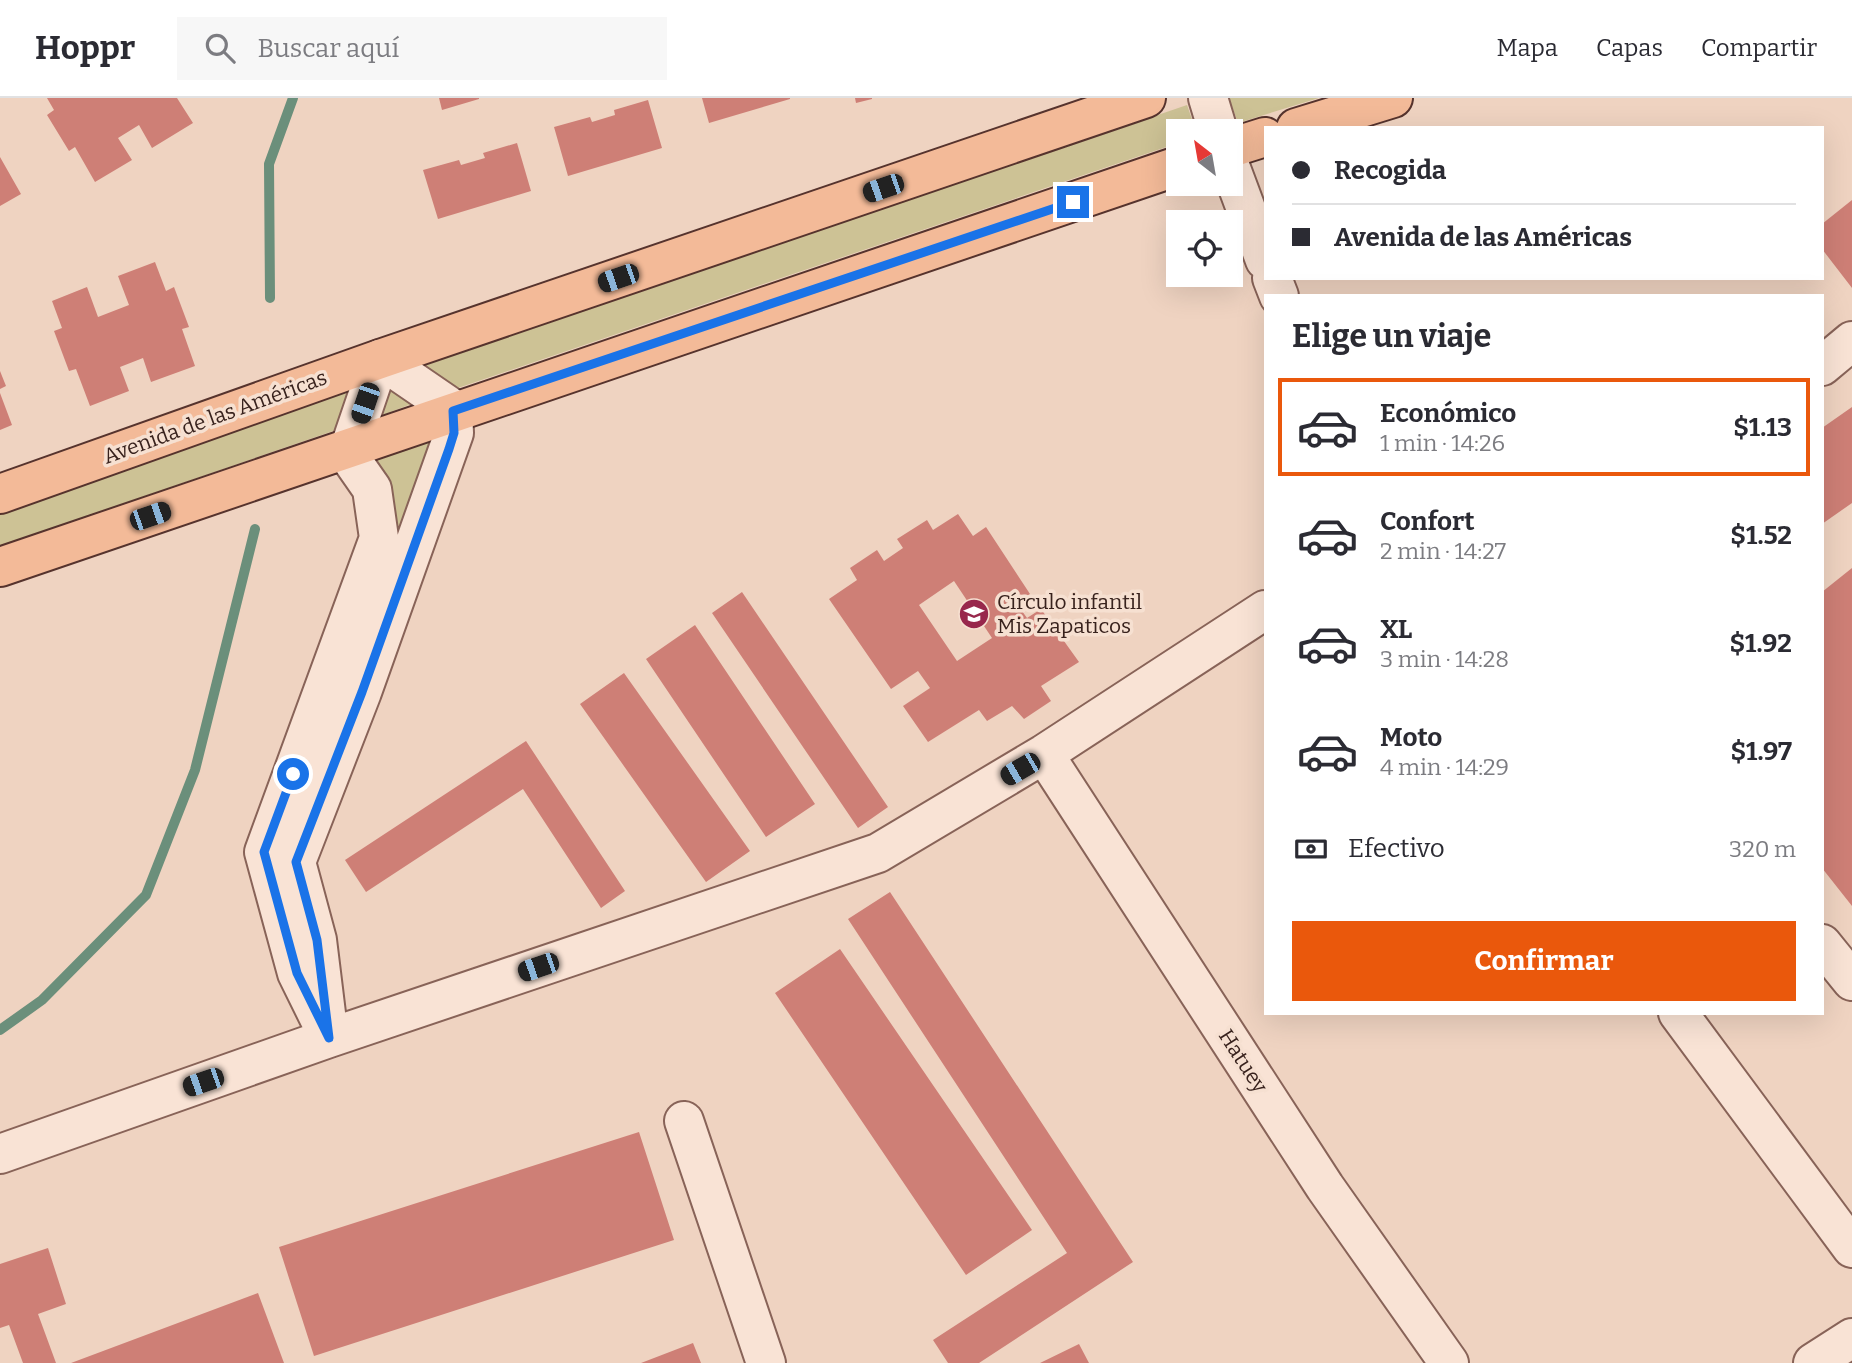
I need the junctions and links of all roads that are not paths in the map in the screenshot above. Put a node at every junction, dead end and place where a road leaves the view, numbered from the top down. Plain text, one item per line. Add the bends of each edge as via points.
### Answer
1 (1146, 98) edge
2 (1208, 98) edge
3 (1393, 98) edge
4 (1214, 119) edge
5 (1302, 126) edge
6 (1264, 137) edge
7 (1243, 144) edge
8 (1166, 170) edge
9 (1241, 196) edge
10 (1264, 257) edge
11 (1852, 341) edge
12 (380, 359) junction
13 (1824, 364) edge
14 (453, 411) junction
15 (350, 447) junction
16 (0, 494) edge
17 (0, 568) edge
18 (1264, 611) edge
19 (1044, 754) junction
20 (1824, 946) edge
21 (1852, 981) edge
22 (1679, 1015) edge
23 (329, 1038) junction
24 (684, 1121) dead end
25 (0, 1154) edge
26 (1852, 1248) edge
27 (1852, 1338) edge
28 (766, 1363) edge
29 (1449, 1363) edge
30 (1813, 1363) edge

1 - 12 main road, Avenida de las Américas
2 - 4 street
3 - 5 main road
6 - 7 main road
8 - 14 main road
9 - 10 street
11 - 13 street
12 - 14 street
12 - 15 street
12 - 16 main road, Avenida de las Américas
14 - 15 main road
14 - 23 street via 449,449 296,862 317,940
15 - 17 main road
15 - 23 street via 349,456 372,489 379,538 264,852 297,973
18 - 19 street
19 - 23 street via 878,853
19 - 29 street, Hatuey via 1325,1187
20 - 21 street
22 - 26 street
23 - 25 street
24 - 28 street
27 - 30 street

